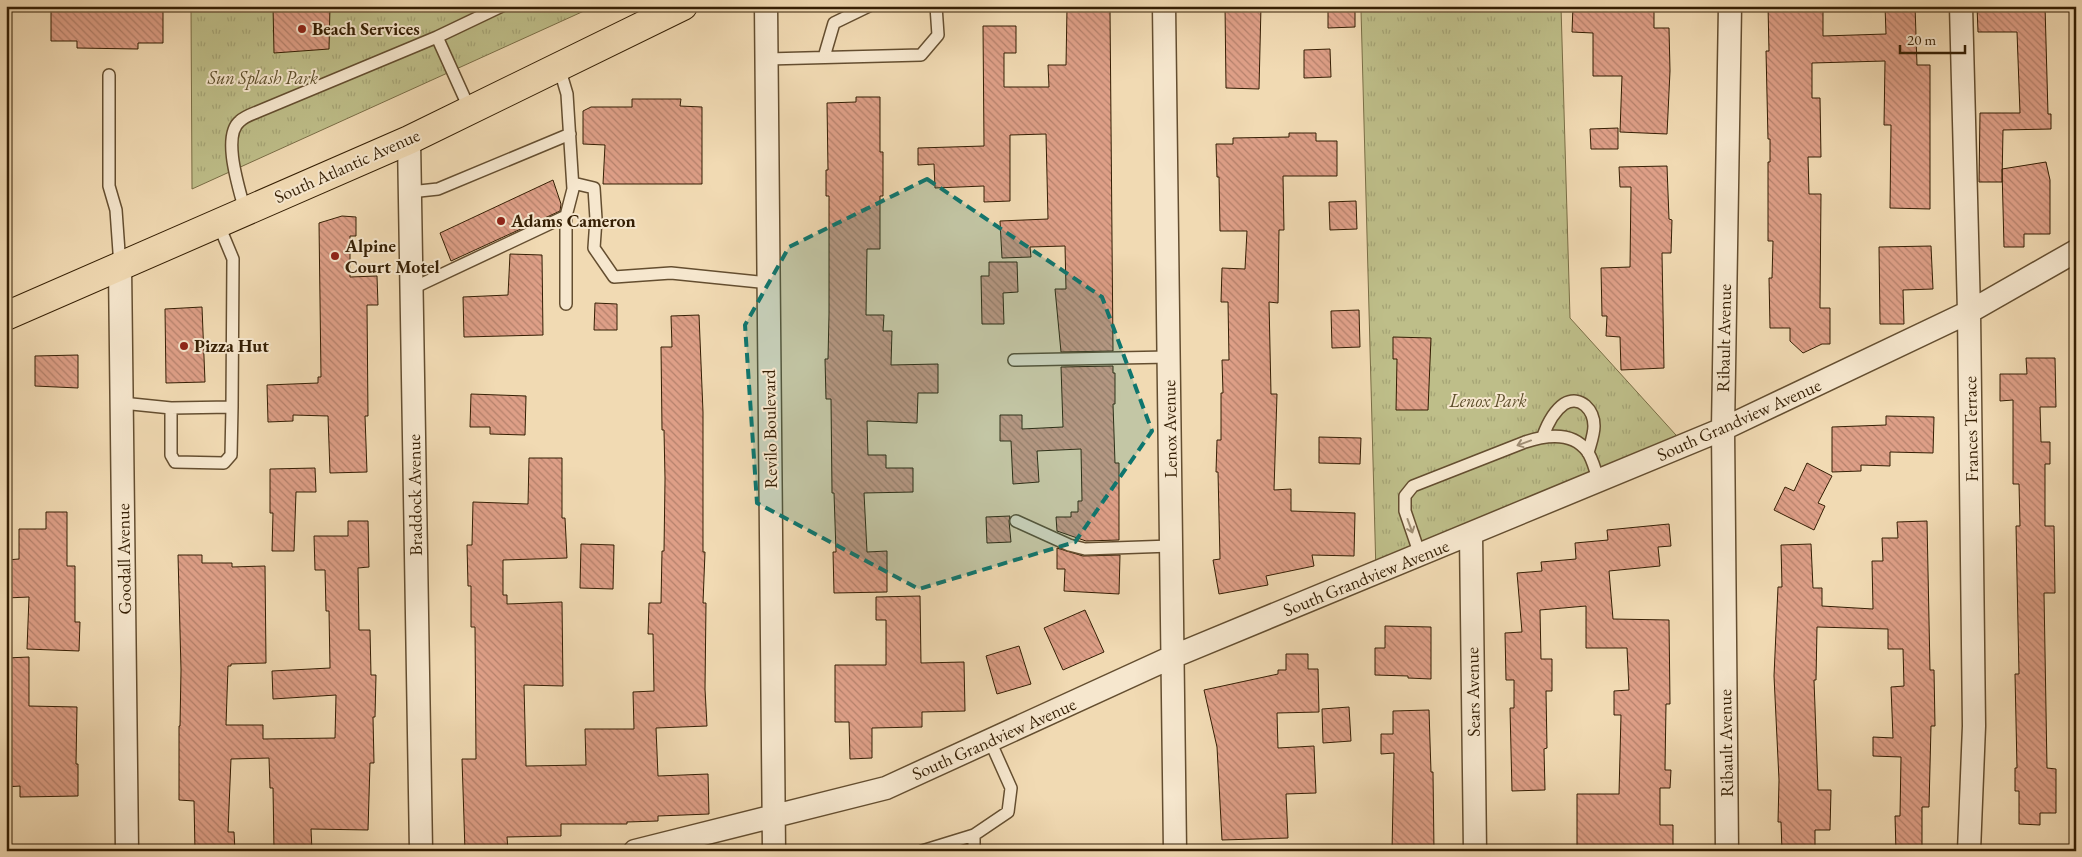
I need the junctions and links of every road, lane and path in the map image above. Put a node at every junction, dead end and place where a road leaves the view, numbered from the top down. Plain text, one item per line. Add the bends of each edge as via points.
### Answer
1 (502, 6) edge
2 (682, 6) edge
3 (766, 6) edge
4 (869, 6) edge
5 (936, 6) edge
6 (1164, 6) edge
7 (1730, 6) edge
8 (1961, 6) edge
9 (437, 37) junction
10 (824, 58) junction
11 (767, 59) junction
12 (558, 67) junction
13 (109, 75) dead end
14 (470, 110) junction
15 (570, 134) junction
16 (409, 140) junction
17 (573, 183) junction
18 (410, 192) junction
19 (245, 211) junction
20 (566, 216) junction
21 (218, 223) junction
22 (2076, 251) edge
23 (120, 266) junction
24 (769, 283) junction
25 (411, 289) junction
26 (566, 304) dead end
27 (1969, 312) junction
28 (6, 316) edge
29 (1169, 357) junction
30 (1014, 360) dead end
31 (122, 402) junction
32 (232, 407) junction
33 (171, 408) junction
34 (1723, 429) junction
35 (1543, 436) junction
36 (1588, 453) junction
37 (1599, 481) junction
38 (1016, 521) dead end
39 (1471, 534) junction
40 (1171, 546) junction
41 (1420, 555) junction
42 (1172, 657) junction
43 (990, 741) junction
44 (774, 817) junction
45 (974, 835) junction
46 (127, 851) edge
47 (420, 851) edge
48 (635, 851) edge
49 (774, 851) edge
50 (922, 851) edge
51 (974, 851) edge
52 (1175, 851) edge
53 (1475, 851) edge
54 (1727, 851) edge
55 (1969, 851) edge

1 - 9 lane
2 - 12 main road, South Atlantic Avenue
3 - 11 street, Revilo Boulevard
4 - 10 lane via 834,23
5 - 10 lane via 938,35 921,55
6 - 29 street, Lenox Avenue
7 - 34 street, Ribault Avenue
8 - 27 street, Frances Terrace
9 - 14 lane
9 - 19 lane via 238,121 232,136 232,156
10 - 11 lane
11 - 24 street, Revilo Boulevard
12 - 14 main road, South Atlantic Avenue
12 - 15 lane via 567,94
13 - 23 lane via 109,186 116,210
14 - 16 main road, South Atlantic Avenue
15 - 17 lane
15 - 18 lane via 438,189
16 - 18 street, Braddock Avenue
16 - 19 main road, South Atlantic Avenue
17 - 20 lane
17 - 24 lane via 594,188 594,248 614,277 671,273
18 - 25 street, Braddock Avenue
19 - 21 main road, South Atlantic Avenue
20 - 25 lane
20 - 26 lane
21 - 23 main road, South Atlantic Avenue
21 - 32 lane via 233,259
22 - 27 street, South Grandview Avenue
23 - 28 main road, South Atlantic Avenue
23 - 31 street, Goodall Avenue
24 - 44 street, Revilo Boulevard
25 - 47 street, Braddock Avenue
27 - 34 street, South Grandview Avenue
27 - 55 street, Frances Terrace via 1974,726
29 - 30 lane
29 - 40 street, Lenox Avenue
31 - 33 lane
31 - 46 street, Goodall Avenue
32 - 33 lane
32 - 33 lane via 231,455 224,463 175,462 171,455
34 - 37 street, South Grandview Avenue
34 - 54 street, Ribault Avenue
35 - 36 lane via 1560,436 1579,442
35 - 36 lane via 1550,420 1565,404 1579,401 1588,407 1593,418 1594,429
35 -> 41 lane via 1413,486 1405,496 1405,511
36 - 37 lane
37 - 39 street, South Grandview Avenue
38 - 40 lane via 1085,549
39 - 41 street, South Grandview Avenue
39 - 53 street, Sears Avenue
40 - 42 street, Lenox Avenue
41 - 42 street, South Grandview Avenue
42 - 43 street, South Grandview Avenue
42 - 52 street, Lenox Avenue
43 - 44 street, South Grandview Avenue via 886,788
43 - 45 lane via 1011,788 1008,812
44 - 48 street, South Grandview Avenue
44 - 49 street, Revilo Boulevard
45 - 50 lane
45 - 51 lane

